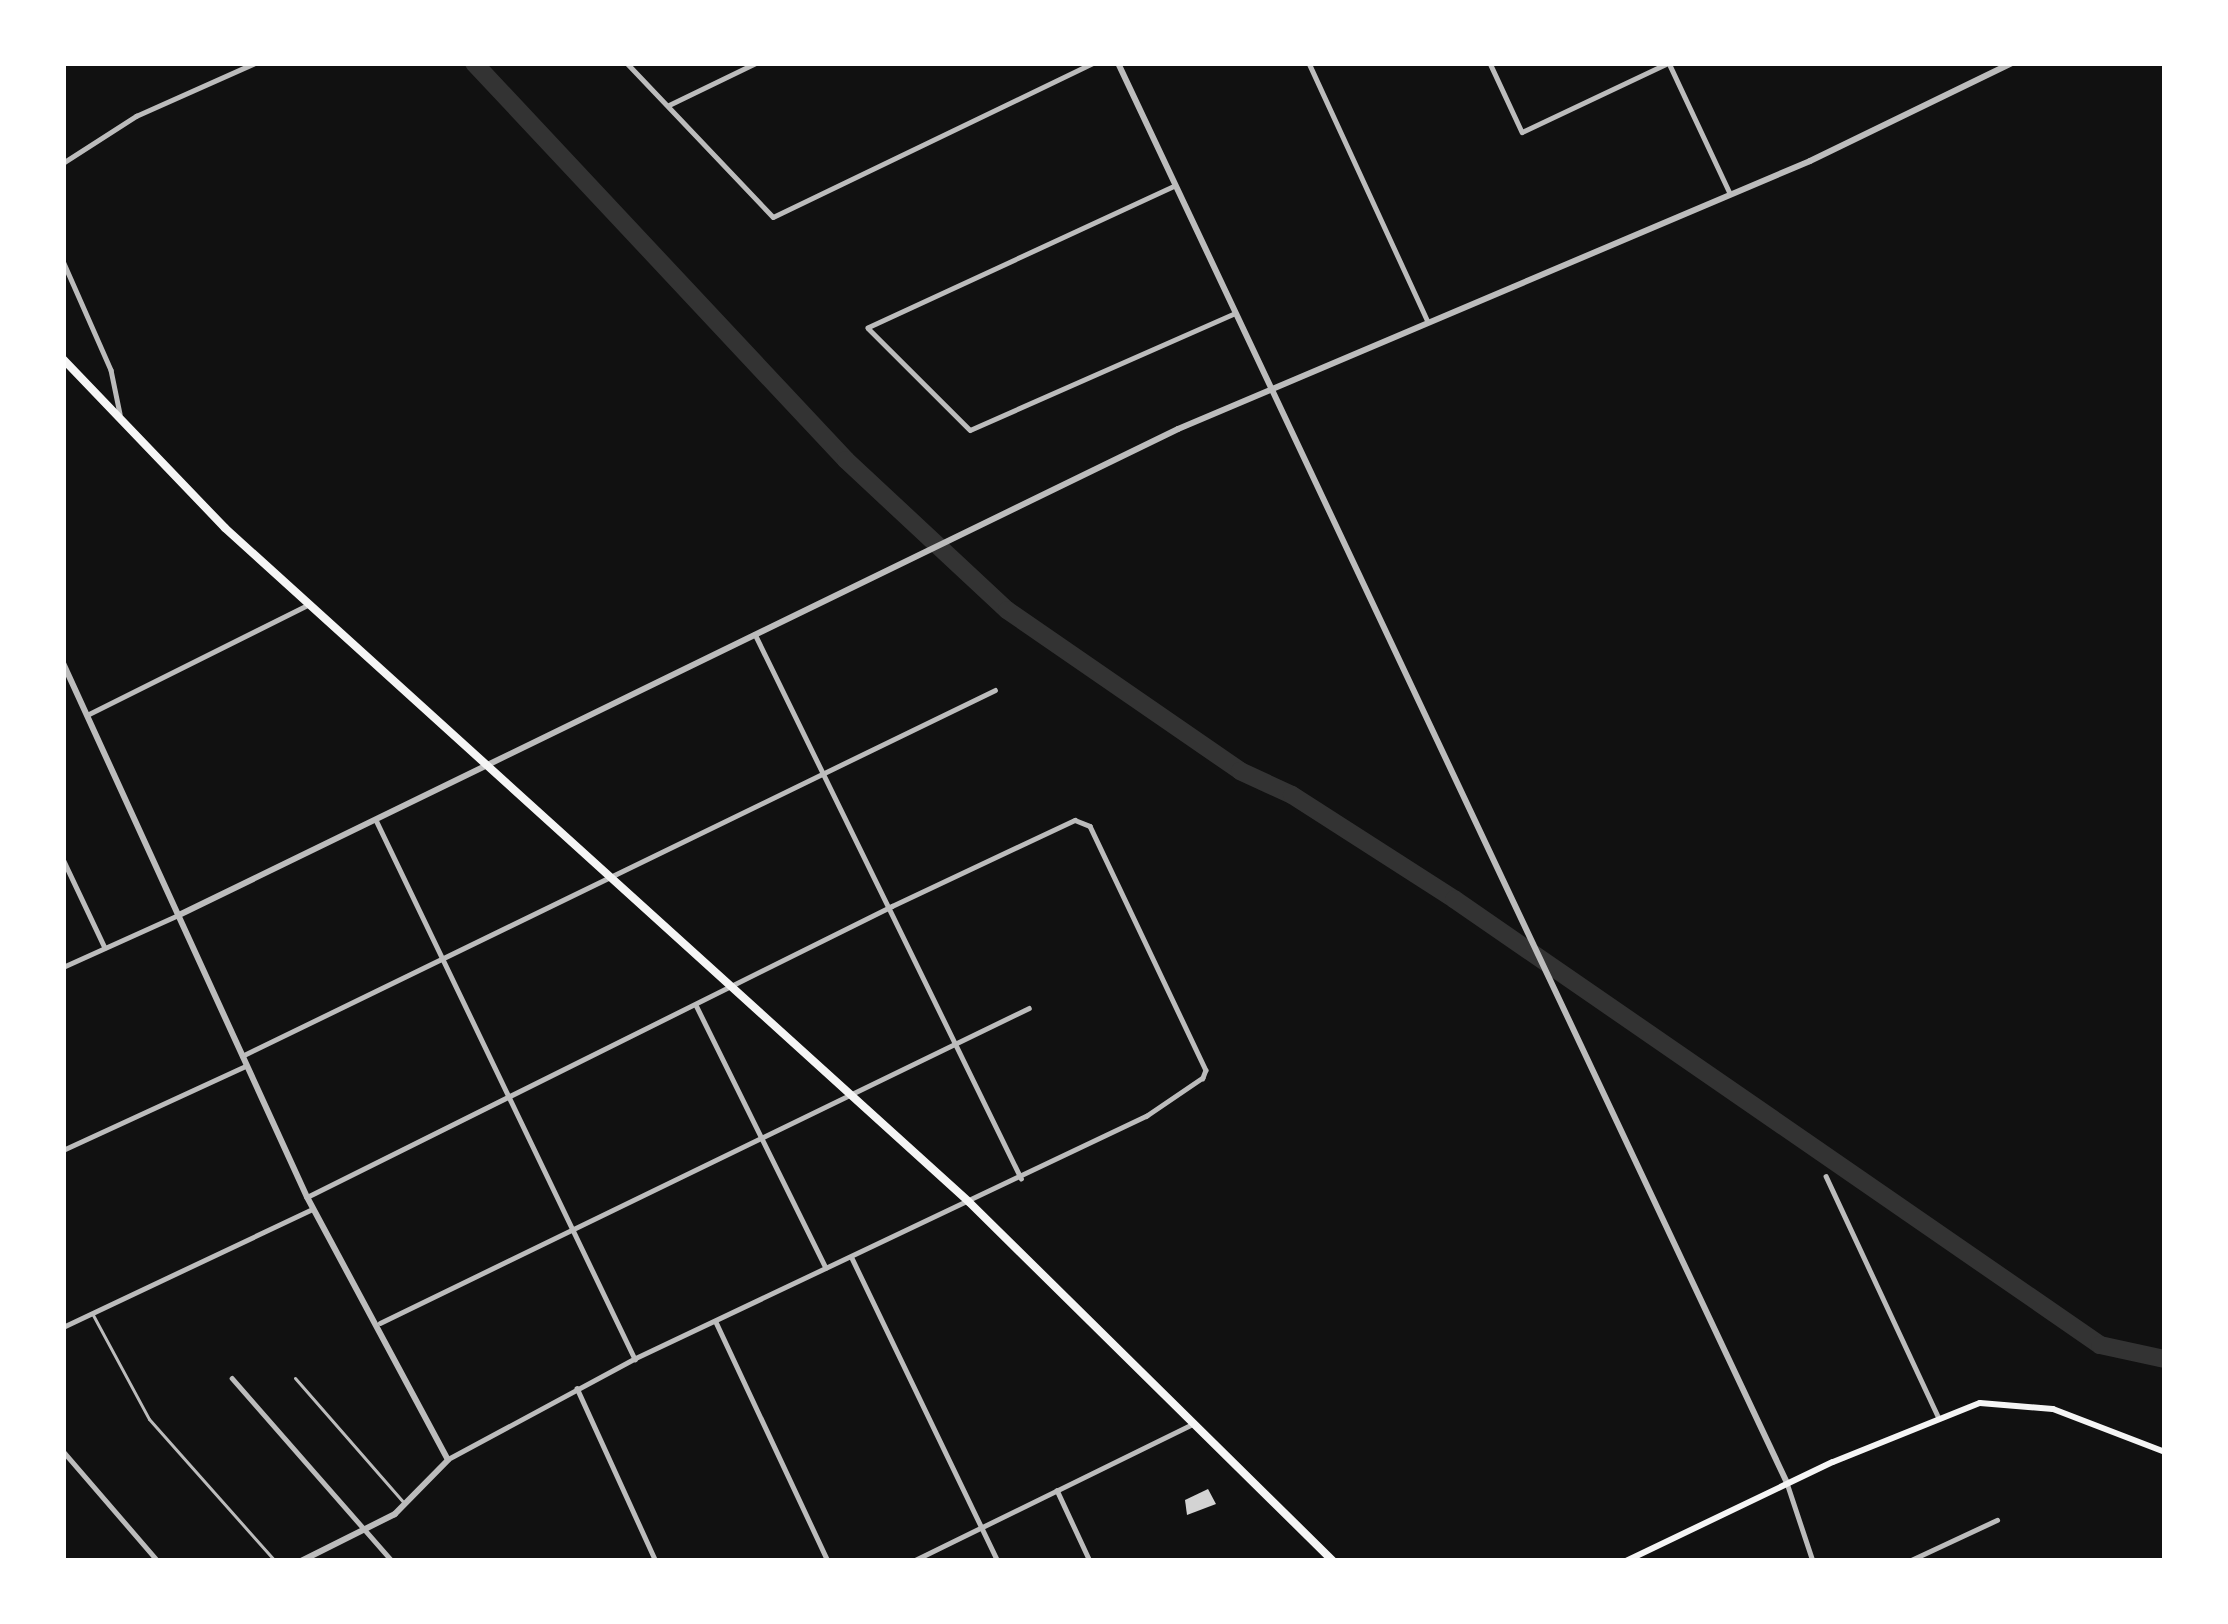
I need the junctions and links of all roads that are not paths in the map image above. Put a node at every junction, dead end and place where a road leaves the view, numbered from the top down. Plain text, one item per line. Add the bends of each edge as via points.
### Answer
1 (255, 63) edge
2 (627, 63) edge
3 (756, 63) edge
4 (1093, 63) edge
5 (1118, 63) edge
6 (1309, 63) edge
7 (1490, 63) edge
8 (1668, 63) edge
9 (2012, 63) edge
10 (667, 106) junction
11 (63, 164) edge
12 (1175, 186) junction
13 (1731, 195) junction
14 (63, 261) edge
15 (1233, 314) junction
16 (1428, 322) junction
17 (63, 359) edge
18 (1267, 389) junction
19 (120, 414) junction
20 (308, 605) junction
21 (755, 634) junction
22 (63, 663) edge
23 (994, 690) dead end
24 (88, 715) junction
25 (489, 769) junction
26 (824, 773) junction
27 (376, 822) junction
28 (63, 859) edge
29 (610, 878) junction
30 (892, 906) junction
31 (179, 915) junction
32 (105, 947) junction
33 (444, 957) junction
34 (63, 967) edge
35 (729, 986) junction
36 (696, 1005) junction
37 (1029, 1008) dead end
38 (956, 1044) junction
39 (242, 1056) junction
40 (246, 1066) junction
41 (510, 1095) junction
42 (851, 1097) junction
43 (764, 1138) junction
44 (63, 1150) edge
45 (1826, 1176) dead end
46 (1021, 1178) junction
47 (307, 1197) junction
48 (969, 1202) junction
49 (313, 1209) junction
50 (575, 1229) junction
51 (851, 1255) junction
52 (826, 1268) junction
53 (92, 1313) junction
54 (716, 1321) junction
55 (380, 1323) junction
56 (63, 1327) edge
57 (635, 1359) junction
58 (232, 1378) dead end
59 (296, 1378) dead end
60 (578, 1388) junction
61 (1938, 1416) junction
62 (1195, 1423) junction
63 (63, 1451) edge
64 (2165, 1452) edge
65 (448, 1460) junction
66 (1787, 1484) junction
67 (1057, 1490) junction
68 (406, 1505) junction
69 (1997, 1520) dead end
70 (981, 1526) junction
71 (366, 1532) junction
72 (1632, 1560) edge
73 (158, 1561) edge
74 (275, 1561) edge
75 (301, 1561) edge
76 (392, 1561) edge
77 (656, 1561) edge
78 (828, 1561) edge
79 (913, 1561) edge
80 (998, 1561) edge
81 (1090, 1561) edge
82 (1334, 1561) edge
83 (1814, 1561) edge
84 (1909, 1561) edge

1 - 11 street via 136,116
2 - 10 street
3 - 10 street
4 - 10 street via 773,217
5 - 12 street
6 - 16 street
7 - 8 street via 1522,132
8 - 13 street
9 - 13 street
12 - 15 street
12 - 15 street via 868,328 973,430
13 - 16 street
14 - 19 street via 111,370
15 - 18 street
16 - 18 street
17 - 19 main road
18 - 21 street
18 - 66 street
19 - 20 main road
20 - 24 street
20 - 25 main road
21 - 25 street
21 - 26 street
22 - 24 street
23 - 26 street
24 - 31 street
25 - 27 street
25 - 29 main road
26 - 29 street
26 - 30 street
27 - 31 street
27 - 33 street
28 - 32 street
29 - 33 street
29 - 35 main road
30 - 35 street
30 - 38 street
30 - 46 street via 1083,820 1206,1070 1147,1116
31 - 32 street
31 - 39 street
32 - 34 street
33 - 39 street
33 - 41 street
35 - 36 street
35 - 42 main road
36 - 41 street
36 - 43 street
37 - 38 street
38 - 42 street
38 - 46 street
39 - 40 street
40 - 44 street
40 - 47 street
41 - 47 street
41 - 50 street
42 - 43 street
42 - 48 main road
43 - 50 street
43 - 52 street
45 - 61 street
46 - 48 street
47 - 49 street
48 - 51 street
48 - 62 main road
49 - 53 street
49 - 55 street
50 - 55 street
50 - 57 street
51 - 52 street
51 - 70 street
52 - 54 street
53 - 56 street
53 - 74 lane via 149,1419
54 - 57 street
54 - 78 street
55 - 65 street
57 - 60 street
58 - 71 street
59 - 68 lane
60 - 65 street
60 - 77 street
61 - 64 main road via 1980,1403 2025,1403
61 - 66 main road
62 - 67 street
62 - 82 main road
63 - 73 street
65 - 68 street
66 - 72 main road
66 - 83 street
67 - 70 street
67 - 81 street
68 - 71 street
69 - 84 street
70 - 79 street
70 - 80 street
71 - 75 street
71 - 76 street

